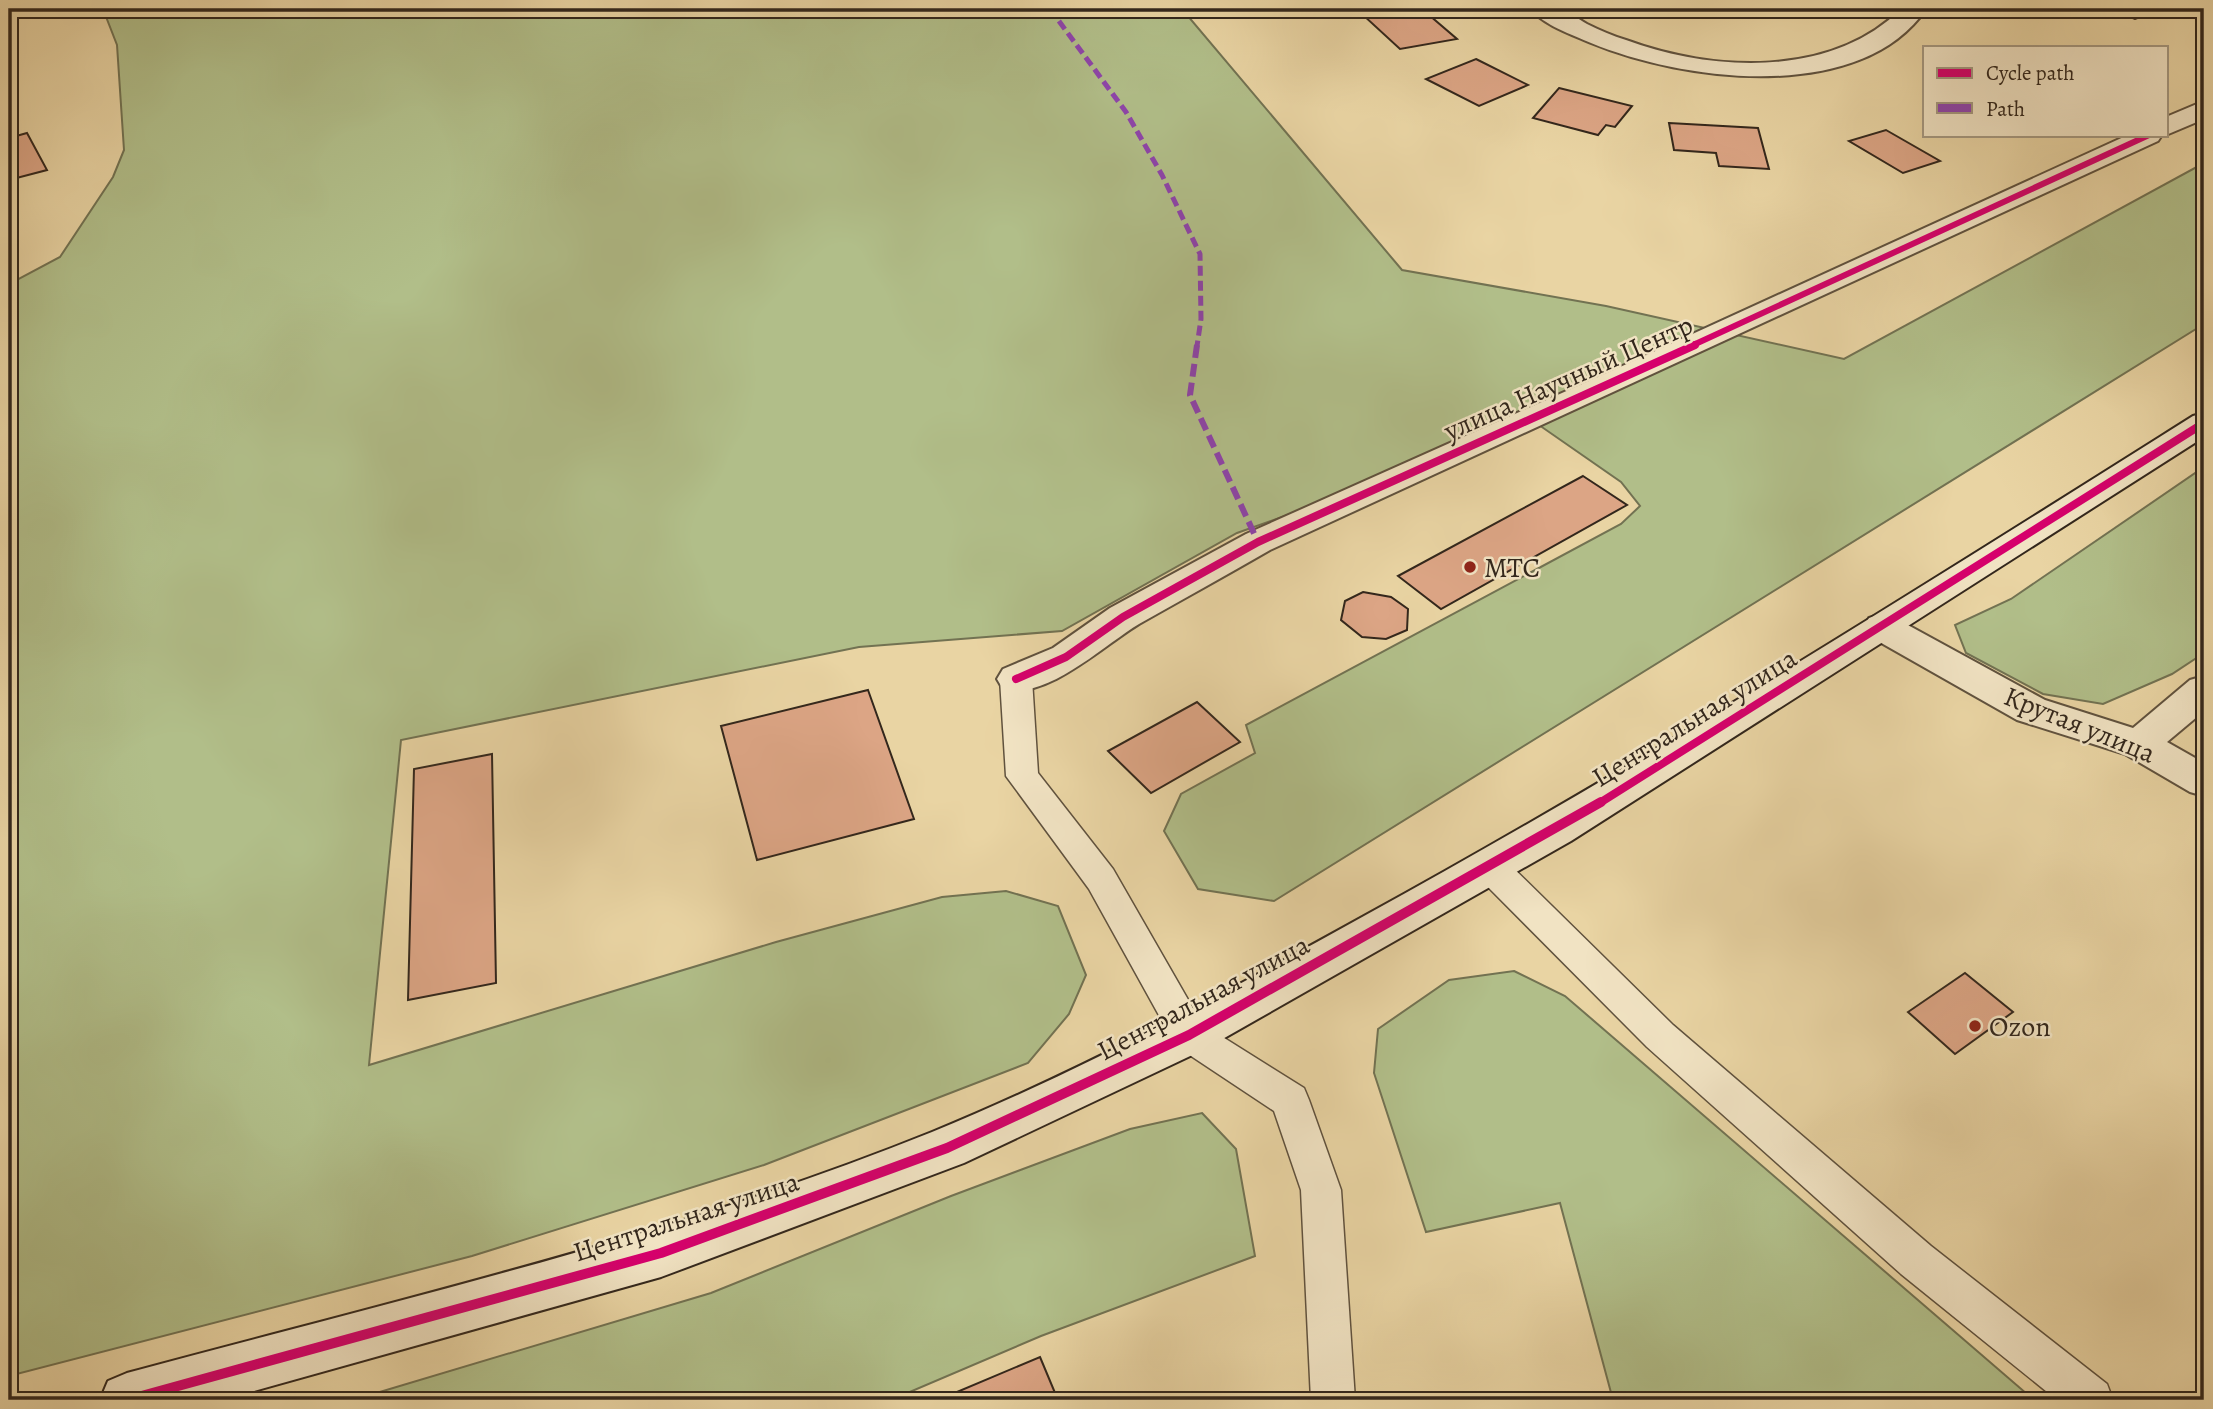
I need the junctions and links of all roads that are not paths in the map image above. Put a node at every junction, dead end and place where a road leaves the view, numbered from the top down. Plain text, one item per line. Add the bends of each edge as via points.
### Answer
1 (1543, 9) edge
2 (1914, 9) edge
3 (2204, 109) edge
4 (2168, 126) edge
5 (2147, 136) edge
6 (2204, 423) edge
7 (1882, 627) junction
8 (1016, 679) joint
9 (2204, 690) edge
10 (2138, 744) junction
11 (2204, 781) edge
12 (1490, 867) junction
13 (1189, 1035) junction
14 (127, 1400) edge
15 (1333, 1400) edge
16 (2091, 1400) edge

1 - 2 street via 1608,44 1657,60 1763,68 1844,56 1881,40
3 - 4 street
5 - 8 street, улица Научный Центр via 1258,542 1123,617 1066,657
6 - 7 street, Центральная улица
7 - 10 street, Крутая улица via 2031,710
7 - 12 street, Центральная улица
8 - 13 lane via 1022,776 1101,879
9 - 10 street
10 - 11 street, Крутая улица
12 - 13 street, Центральная улица
12 - 16 lane via 1660,1036 1916,1260
13 - 14 street, Центральная улица via 947,1148 660,1253
13 - 15 lane via 1290,1100 1321,1190

